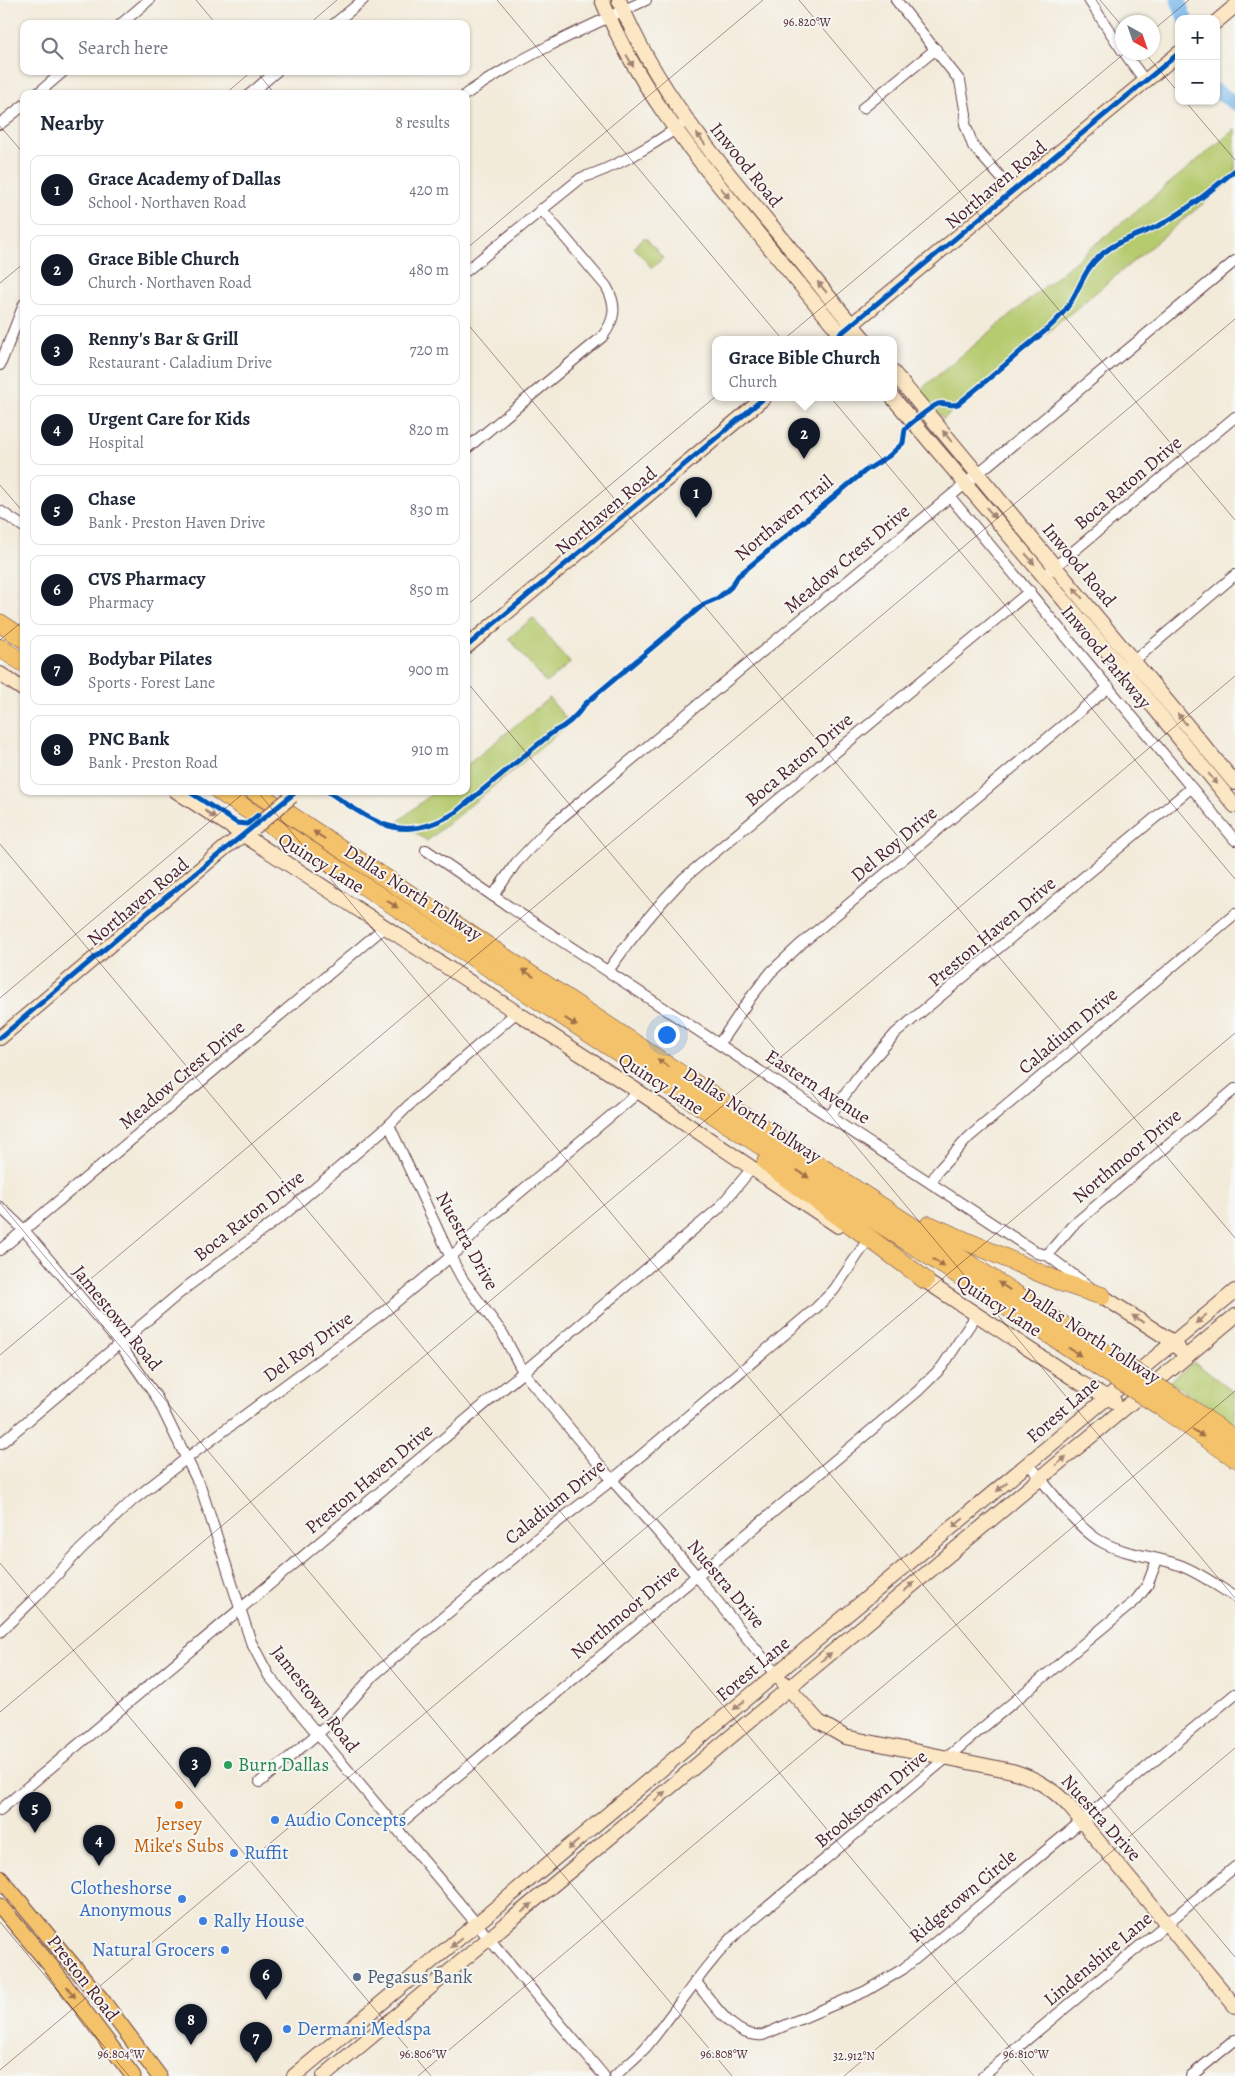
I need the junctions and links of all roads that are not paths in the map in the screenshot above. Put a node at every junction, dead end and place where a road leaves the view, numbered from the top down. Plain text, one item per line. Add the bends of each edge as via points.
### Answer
1 (149, 0) edge
2 (363, 0) edge
3 (602, 0) edge
4 (646, 0) edge
5 (896, 0) edge
6 (1089, 0) edge
7 (621, 5) edge
8 (1235, 6) edge
9 (609, 17) junction
10 (1220, 19) edge
11 (126, 20) edge
12 (339, 20) edge
13 (1115, 39) edge
14 (936, 50) junction
15 (1175, 56) edge
16 (1130, 60) edge
17 (59, 75) edge
18 (272, 75) edge
19 (1145, 81) junction
20 (42, 90) edge
21 (255, 90) edge
22 (470, 91) edge
23 (20, 107) edge
24 (863, 108) dead end
25 (687, 121) junction
26 (0, 124) edge
27 (675, 129) junction
28 (1013, 191) junction
29 (541, 209) junction
30 (1235, 260) edge
31 (470, 268) edge
32 (20, 314) edge
33 (852, 325) junction
34 (838, 336) edge
35 (842, 336) edge
36 (862, 336) edge
37 (0, 365) edge
38 (897, 377) edge
39 (760, 401) edge
40 (896, 401) edge
41 (1235, 417) edge
42 (470, 447) edge
43 (977, 474) junction
44 (966, 483) junction
45 (950, 496) junction
46 (0, 511) edge
47 (20, 524) edge
48 (1055, 566) junction
49 (1235, 575) edge
50 (1044, 576) junction
51 (1030, 591) junction
52 (0, 623) edge
53 (20, 636) edge
54 (470, 644) edge
55 (0, 648) edge
56 (20, 660) edge
57 (1134, 660) junction
58 (1123, 670) junction
59 (0, 674) edge
60 (20, 687) edge
61 (1109, 688) junction
62 (1202, 744) junction
63 (1192, 753) junction
64 (1235, 783) edge
65 (1191, 788) junction
66 (183, 795) edge
67 (225, 795) edge
68 (260, 795) edge
69 (294, 795) edge
70 (1235, 806) edge
71 (249, 832) junction
72 (1235, 840) edge
73 (426, 850) dead end
74 (493, 896) junction
75 (1235, 914) edge
76 (386, 926) junction
77 (608, 971) junction
78 (517, 1012) junction
79 (0, 1038) edge
80 (719, 1044) junction
81 (1235, 1089) edge
82 (639, 1092) junction
83 (829, 1116) junction
84 (389, 1125) junction
85 (733, 1128) junction
86 (754, 1167) junction
87 (931, 1183) junction
88 (870, 1198) junction
89 (0, 1207) edge
90 (24, 1230) junction
91 (865, 1244) junction
92 (0, 1250) edge
93 (1047, 1255) junction
94 (450, 1256) junction
95 (925, 1280) junction
96 (1235, 1291) edge
97 (1102, 1296) junction
98 (977, 1314) junction
99 (1235, 1316) edge
100 (1173, 1342) junction
101 (120, 1343) junction
102 (1186, 1357) junction
103 (1112, 1366) junction
104 (523, 1372) junction
105 (1079, 1382) junction
106 (1107, 1397) junction
107 (1166, 1402) junction
108 (1125, 1407) junction
109 (1080, 1420) junction
110 (1235, 1439) edge
111 (0, 1444) edge
112 (187, 1458) junction
113 (1235, 1458) edge
114 (1029, 1464) junction
115 (1041, 1478) junction
116 (612, 1480) junction
117 (941, 1537) junction
118 (953, 1551) junction
119 (1156, 1560) junction
120 (696, 1575) junction
121 (1235, 1597) edge
122 (860, 1605) junction
123 (241, 1609) junction
124 (872, 1618) junction
125 (0, 1632) edge
126 (776, 1674) junction
127 (788, 1688) junction
128 (1235, 1694) edge
129 (317, 1734) junction
130 (948, 1758) junction
131 (260, 1782) dead end
132 (0, 1810) edge
133 (610, 1813) junction
134 (1081, 1821) junction
135 (395, 1828) junction
136 (623, 1828) junction
137 (1235, 1867) edge
138 (3, 1886) edge
139 (0, 1906) edge
140 (1167, 1924) junction
141 (477, 1925) junction
142 (489, 1939) junction
143 (62, 1951) junction
144 (50, 1965) junction
145 (409, 1981) junction
146 (695, 1982) junction
147 (421, 1995) junction
148 (1235, 2006) edge
149 (127, 2034) junction
150 (1235, 2040) edge
151 (111, 2047) junction
152 (297, 2075) edge
153 (133, 2076) edge
154 (159, 2076) edge
155 (324, 2076) edge
156 (604, 2076) edge
157 (615, 2076) edge
158 (983, 2076) edge
159 (1191, 2076) edge

1 - 11 street
2 - 12 street
3 - 9 main road, Inwood Road
4 - 7 street
5 - 14 street
6 - 13 street
7 - 9 street
7 - 25 main road, Inwood Road via 645,55
8 - 10 main road
9 - 22 street via 512,65
9 -> 27 main road, Inwood Road via 627,56
14 - 24 street
14 - 28 street via 960,80 965,124 973,146
15 - 19 main road, Northaven Road
16 - 19 street
17 - 20 street
18 - 21 street
19 - 28 main road, Northaven Road
23 - 26 street
25 - 27 street
33 -> 25 main road, Inwood Road
27 - 29 street via 652,145 581,178
27 -> 34 main road, Inwood Road
28 - 33 main road, Northaven Road
29 - 31 street
29 - 42 street via 606,286 614,299 614,315 602,337
30 - 43 street, Meadow Crest Drive
32 - 37 street
33 - 35 main road, Northaven Road
33 - 36 main road, Inwood Road
43 -> 38 main road, Inwood Road
39 - 54 main road, Northaven Road
40 - 44 main road, Inwood Road
41 - 48 street, Boca Raton Drive
43 - 44 street, Meadow Crest Drive
43 - 48 main road, Inwood Road
44 - 45 street, Meadow Crest Drive
44 -> 50 main road, Inwood Road
45 - 51 street, Inwood Parkway
45 - 74 street, Meadow Crest Drive via 550,828 516,863
46 - 47 street
48 - 50 street, Boca Raton Drive
57 -> 48 main road, Inwood Road
49 - 57 street
50 - 58 main road, Inwood Road
51 - 61 street, Inwood Parkway
51 - 77 street, Boca Raton Drive via 684,878 633,935
52 - 53 highway
55 - 56 highway
57 - 58 street
62 -> 57 main road, Inwood Road
58 - 63 main road, Inwood Road
59 - 60 main road
61 - 65 street, Inwood Parkway
61 - 80 street, Del Roy Drive via 801,944 766,978
62 - 63 main road
62 - 64 main road, Inwood Road
63 -> 70 main road, Inwood Road
65 - 72 street, Inwood Parkway
65 - 83 street, Preston Haven Drive via 896,1033 859,1074
66 -> 71 main road, Quincy Lane
67 -> 85 highway, Dallas North Tollway
88 -> 68 highway, Dallas North Tollway
69 - 71 main road, Northaven Road, bridge
71 - 76 main road, Quincy Lane
71 - 79 main road, Northaven Road
73 - 74 street, Eastern Avenue
74 - 77 street, Eastern Avenue
75 - 87 street, Caladium Drive via 969,1137
76 - 78 main road, Quincy Lane
76 - 90 street, Meadow Crest Drive
77 - 80 street, Eastern Avenue
78 - 82 main road, Quincy Lane
78 - 84 street, Boca Raton Drive
80 - 83 street, Eastern Avenue
81 - 93 street, Northmoor Drive via 1072,1226
82 - 86 main road, Quincy Lane
82 - 94 street, Del Roy Drive via 487,1220
83 - 87 street, Eastern Avenue
84 - 94 street, Nuestra Drive
84 - 101 street, Boca Raton Drive via 286,1212 195,1280
85 - 95 highway via 757,1156
85 -> 103 highway, Dallas North Tollway
86 - 91 main road, Quincy Lane
86 - 104 street, Preston Haven Drive via 718,1209
87 - 93 street, Eastern Avenue via 1037,1253
88 - 97 highway via 952,1237
103 -> 88 highway, Dallas North Tollway
89 - 90 street, Jamestown Road
90 - 92 street, Meadow Crest Drive
90 - 101 street, Jamestown Road
91 - 95 main road, Quincy Lane
91 - 116 street, Caladium Drive via 834,1290 816,1308
93 - 97 street, Eastern Avenue
94 - 104 street, Nuestra Drive via 463,1280 503,1334
94 - 112 street, Del Roy Drive via 377,1318
95 - 98 main road, Quincy Lane
96 -> 100 main road, Forest Lane
100 -> 97 main road, Eastern Avenue
98 - 105 main road, Quincy Lane
98 - 120 street, Northmoor Drive via 942,1367 918,1391
99 - 102 main road, Forest Lane
100 - 102 main road, Eastern Avenue
100 - 106 main road, Forest Lane
101 - 111 street, Boca Raton Drive
101 - 112 street, Jamestown Road via 157,1398
102 - 108 main road, Forest Lane
103 - 107 highway, Dallas North Tollway, bridge
104 - 116 street, Nuestra Drive
104 - 123 street, Preston Haven Drive
105 - 106 main road, Quincy Lane
105 - 109 main road via 1087,1391 1088,1402
106 - 108 main road, Quincy Lane
106 - 109 main road, Forest Lane
107 - 110 highway, Dallas North Tollway
107 -> 113 highway, Dallas North Tollway
115 -> 108 main road, Forest Lane
109 - 114 main road, Forest Lane
112 - 123 street, Jamestown Road via 212,1519
112 - 125 street, Del Roy Drive via 113,1518
114 - 115 street
114 -> 117 main road, Forest Lane
115 - 118 main road, Forest Lane
115 - 119 street via 1087,1532 1101,1542
116 - 120 street, Nuestra Drive
116 - 129 street, Caladium Drive via 374,1675 335,1719
117 - 118 main road
117 - 122 main road, Forest Lane
124 -> 118 main road, Forest Lane
119 - 121 street via 1193,1571
119 - 130 street, Brookstown Drive via 1147,1586 1136,1600
120 - 126 street, Nuestra Drive
120 - 135 street, Northmoor Drive
122 - 124 main road
122 - 126 main road, Forest Lane
123 - 129 street, Jamestown Road via 251,1642 266,1670
123 - 132 street, Preston Haven Drive
127 -> 124 main road, Forest Lane
126 - 127 main road, Nuestra Drive
126 -> 133 main road, Forest Lane
127 - 130 main road, Nuestra Drive via 819,1722 845,1737
136 -> 127 main road, Forest Lane
128 - 134 street, Ridgetown Circle
129 - 131 street, Caladium Drive
129 - 135 street, Jamestown Road
130 - 134 main road, Nuestra Drive via 1032,1777 1058,1794
130 - 146 street, Brookstown Drive via 740,1930
133 - 136 main road
133 -> 141 main road, Forest Lane
134 - 140 main road, Nuestra Drive
134 - 146 street, Ridgetown Circle via 903,1968 866,1991 763,2035 745,2034 734,2028
135 - 141 street, Jamestown Road
142 -> 136 main road, Forest Lane
137 - 140 street, Lindenshire Lane
138 - 143 main road, Preston Road
139 - 144 main road, Preston Road
140 - 148 main road, Nuestra Drive
140 - 158 street, Lindenshire Lane
141 - 142 street, Jamestown Road
141 -> 145 main road, Forest Lane
142 - 147 main road, Forest Lane
142 - 156 street, Jamestown Road
143 - 144 main road
143 - 149 main road, Preston Road
144 -> 151 main road, Preston Road
145 - 147 main road
145 - 152 main road, Forest Lane
146 - 157 street, Brookstown Drive via 645,2048
147 - 155 main road, Forest Lane
149 - 151 main road
149 - 154 main road, Preston Road
150 - 159 street
151 - 153 main road, Preston Road

